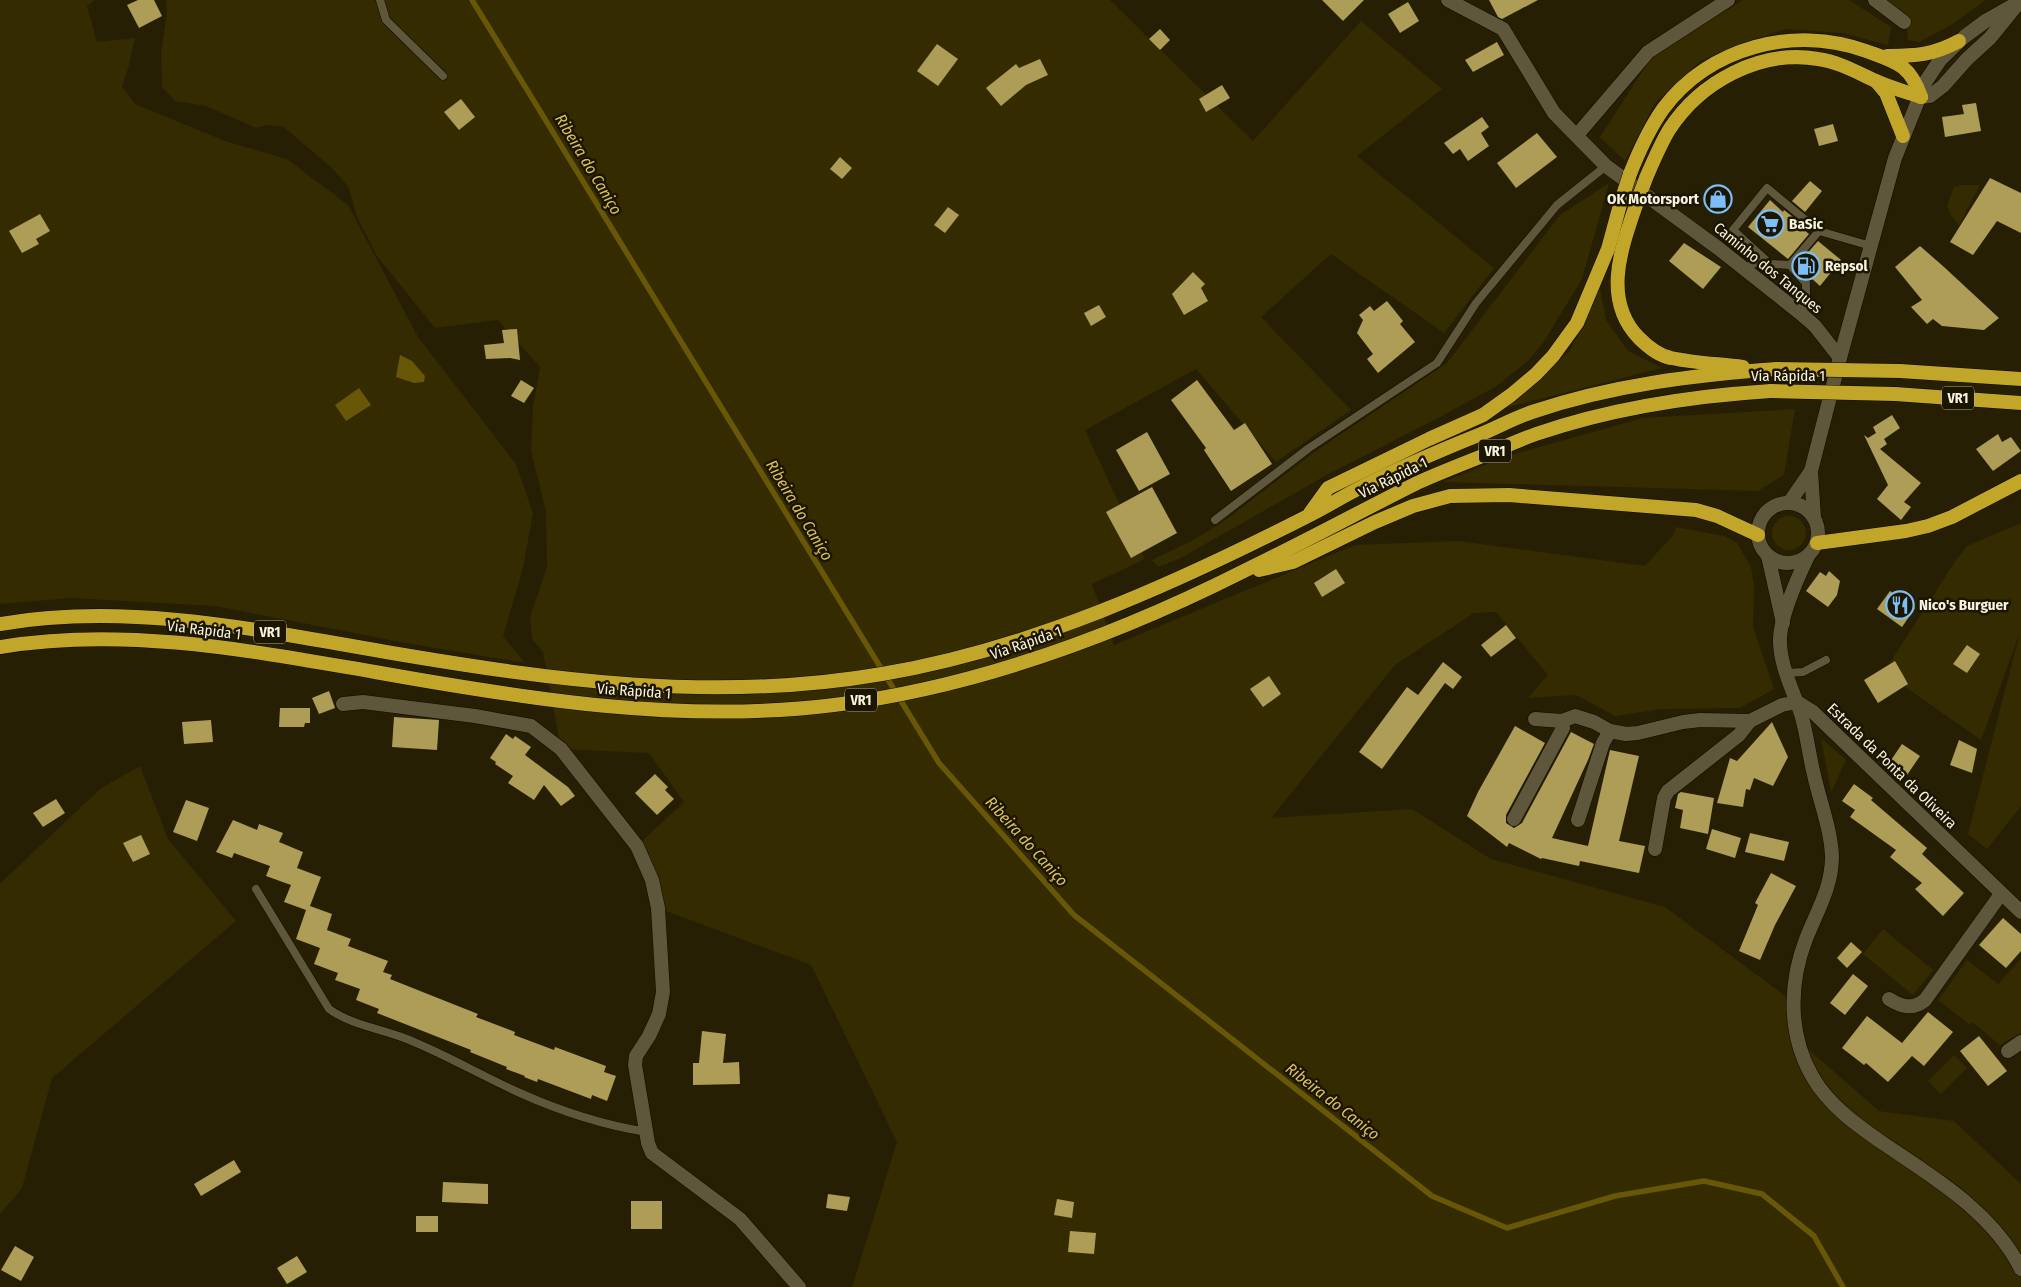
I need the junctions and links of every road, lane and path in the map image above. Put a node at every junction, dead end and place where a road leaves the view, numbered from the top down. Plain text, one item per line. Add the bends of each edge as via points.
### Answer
1 (380, 0) edge
2 (1448, 0) edge
3 (1728, 0) edge
4 (1875, 0) edge
5 (2020, 2) edge
6 (1904, 22) dead end
7 (1959, 41) junction
8 (1879, 56) junction
9 (443, 76) dead end
10 (1875, 81) junction
11 (1921, 97) junction
12 (1577, 135) junction
13 (1904, 136) junction
14 (1606, 166) junction
15 (1819, 231) junction
16 (1871, 246) junction
17 (1769, 263) junction
18 (1790, 265) junction
19 (1746, 270) junction
20 (1800, 313) junction
21 (1840, 358) junction
22 (1772, 370) junction
23 (2021, 379) edge
24 (2021, 403) edge
25 (1811, 471) junction
26 (2021, 481) edge
27 (1789, 503) junction
28 (1307, 517) junction
29 (1814, 518) junction
30 (1215, 520) dead end
31 (1758, 535) junction
32 (1816, 543) junction
33 (1768, 556) junction
34 (1808, 556) junction
35 (1239, 574) junction
36 (1783, 623) junction
37 (0, 624) edge
38 (0, 647) edge
39 (1826, 660) dead end
40 (1787, 673) junction
41 (1797, 702) junction
42 (343, 704) dead end
43 (1535, 720) dead end
44 (1562, 721) junction
45 (1750, 721) junction
46 (1610, 731) junction
47 (1514, 819) dead end
48 (1578, 820) dead end
49 (1655, 849) dead end
50 (256, 888) dead end
51 (2001, 894) junction
52 (2021, 912) edge
53 (1889, 999) dead end
54 (2021, 1042) edge
55 (2008, 1051) dead end
56 (647, 1132) junction
57 (2021, 1269) edge
58 (798, 1287) edge

1 - 9 lane via 386,20
2 - 12 street, Caminho dos Tanques via 1503,30 1554,113
3 - 12 street via 1648,52
4 - 6 street
5 - 7 street via 1987,20
5 - 11 street via 1943,86 1930,96
7 - 8 highway via 1941,51 1926,54
7 - 11 street via 1940,60 1926,81
8 - 11 highway via 1905,68 1916,82
8 - 28 highway, bridge via 1837,42 1779,41 1740,51 1694,78 1664,109 1638,152 1608,248 1577,323 1553,356 1536,374 1483,415 1328,488
10 - 11 highway
10 - 13 highway via 1886,93
10 - 22 highway, bridge via 1856,70 1818,58 1801,57 1752,65 1725,77 1702,94 1669,130 1636,206 1620,256 1616,287 1623,316 1634,332 1645,344 1670,358
11 - 13 street
12 - 14 street, Caminho dos Tanques
13 - 16 street
14 - 19 street, Caminho dos Tanques
14 - 30 lane via 1557,206 1476,303 1437,363 1309,448
15 - 16 lane
15 - 17 lane via 1767,188 1733,230
15 - 18 lane
16 - 21 street
17 - 18 lane
17 - 19 lane via 1754,263
18 - 20 lane via 1806,282 1806,306
19 - 20 street, Caminho dos Tanques
20 - 21 street, Caminho dos Tanques via 1815,326
21 - 25 street
22 - 23 highway, Via Rápida 1 / VR1, bridge via 1900,371
22 - 28 highway, Via Rápida 1 / VR1 via 1678,378 1616,389 1530,413 1418,460
24 - 35 highway, Via Rápida 1 / VR1, bridge via 1894,394 1771,391 1720,394 1614,412 1535,434 1420,482
25 - 27 street
25 - 29 street
26 - 32 highway via 1928,526
27 - 29 street via 1808,510
27 - 31 street via 1769,510 1760,521
28 - 37 highway, Via Rápida 1 / VR1 via 1162,586 1016,641 885,674 775,687 639,686 539,676 226,625 169,620 68,616
29 - 32 street via 1818,526
31 - 33 street
31 - 35 highway via 1718,516 1696,510 1509,495 1450,496 1413,506 1293,562
32 - 34 street
33 - 34 street via 1777,562 1788,563
33 - 36 street
34 - 36 street
35 - 38 highway, Via Rápida 1 / VR1 via 1171,606 1016,665 954,683 834,705 772,710 713,712 578,703 297,658 152,640 69,639
36 - 40 street via 1780,649
39 - 40 lane via 1803,672
40 - 41 street
41 - 45 street via 1782,705
41 - 51 street, Estrada da Ponta da Oliveira via 1826,724
41 - 57 street via 1832,855 1830,880 1806,940 1793,997 1795,1033 1802,1056 1812,1078 1855,1124 1955,1192 2013,1252
42 - 56 street via 363,702 530,726 561,749 636,846 652,880 663,964 659,1014 636,1056 635,1065
43 - 44 street
44 - 46 street via 1574,716
44 - 47 street via 1563,728
45 - 46 street via 1700,720 1638,733
45 - 49 street via 1739,735 1668,791
46 - 48 street via 1603,743
50 - 56 lane via 329,1009 336,1014 412,1041 521,1093 611,1126
51 - 52 street, Estrada da Ponta da Oliveira
51 - 53 street via 1925,1000 1918,1006 1908,1007
54 - 55 street
56 - 58 street via 652,1153 740,1220

